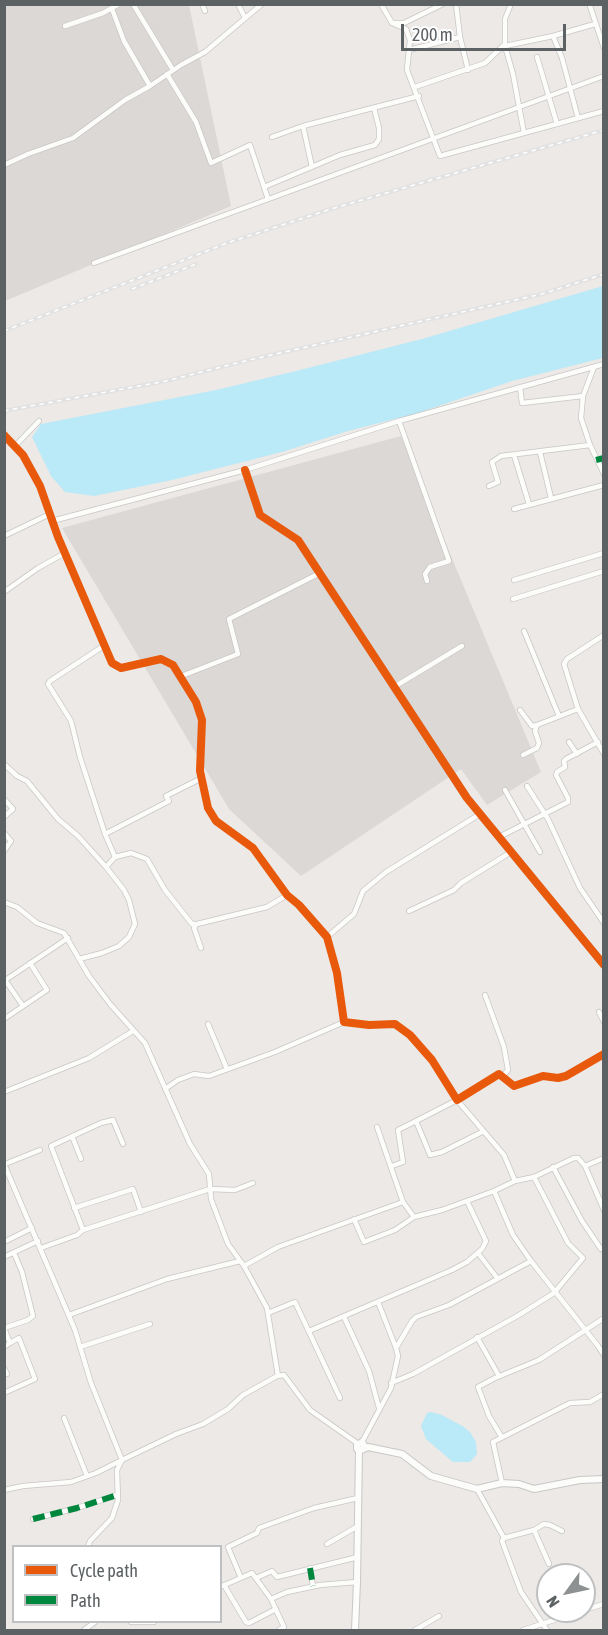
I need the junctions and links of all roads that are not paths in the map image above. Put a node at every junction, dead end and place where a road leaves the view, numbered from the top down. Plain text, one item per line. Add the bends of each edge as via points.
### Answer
1 (119, 4) edge
2 (133, 4) edge
3 (202, 4) edge
4 (238, 4) edge
5 (262, 4) edge
6 (381, 4) edge
7 (443, 4) edge
8 (456, 4) edge
9 (511, 4) edge
10 (591, 6) edge
11 (112, 9) junction
12 (205, 11) dead end
13 (245, 18) junction
14 (393, 23) junction
15 (595, 24) junction
16 (65, 26) dead end
17 (553, 36) junction
18 (460, 37) junction
19 (505, 45) junction
20 (603, 48) edge
21 (409, 50) junction
22 (537, 57) dead end
23 (173, 70) junction
24 (468, 70) junction
25 (167, 74) junction
26 (603, 76) edge
27 (150, 86) junction
28 (415, 87) junction
29 (570, 88) junction
30 (418, 96) junction
31 (549, 96) junction
32 (519, 107) junction
33 (375, 108) junction
34 (603, 111) edge
35 (578, 118) junction
36 (557, 124) junction
37 (303, 126) junction
38 (524, 133) junction
39 (272, 137) dead end
40 (434, 138) junction
41 (4, 165) edge
42 (312, 167) junction
43 (264, 187) junction
44 (268, 200) junction
45 (94, 263) dead end
46 (603, 364) edge
47 (594, 367) junction
48 (520, 387) junction
49 (583, 396) junction
50 (39, 421) dead end
51 (399, 421) junction
52 (4, 435) edge
53 (590, 445) junction
54 (15, 446) junction
55 (540, 452) junction
56 (514, 455) junction
57 (603, 458) edge
58 (597, 460) junction
59 (245, 470) junction
60 (603, 474) edge
61 (603, 485) edge
62 (489, 486) dead end
63 (551, 498) junction
64 (529, 504) junction
65 (514, 509) dead end
66 (50, 514) junction
67 (52, 521) junction
68 (4, 536) edge
69 (65, 553) junction
70 (603, 553) edge
71 (603, 571) edge
72 (320, 573) junction
73 (514, 580) dead end
74 (427, 581) dead end
75 (4, 592) edge
76 (513, 599) dead end
77 (524, 631) dead end
78 (603, 635) edge
79 (105, 645) junction
80 (462, 646) dead end
81 (179, 677) junction
82 (394, 687) junction
83 (578, 709) junction
84 (520, 710) dead end
85 (560, 716) junction
86 (537, 725) junction
87 (569, 742) dead end
88 (598, 742) junction
89 (577, 754) junction
90 (603, 754) edge
91 (523, 755) dead end
92 (4, 764) edge
93 (202, 778) junction
94 (527, 786) dead end
95 (506, 790) dead end
96 (4, 799) edge
97 (543, 813) junction
98 (480, 814) junction
99 (4, 817) edge
100 (525, 823) junction
101 (4, 833) edge
102 (105, 834) junction
103 (499, 837) junction
104 (4, 851) edge
105 (511, 852) junction
106 (540, 852) dead end
107 (115, 857) junction
108 (106, 867) junction
109 (287, 894) junction
110 (4, 902) edge
111 (409, 911) dead end
112 (603, 922) edge
113 (196, 924) junction
114 (327, 937) junction
115 (68, 938) junction
116 (201, 948) dead end
117 (79, 959) junction
118 (30, 963) junction
119 (603, 965) edge
120 (5, 980) edge
121 (485, 995) dead end
122 (23, 1006) junction
123 (599, 1012) dead end
124 (4, 1019) edge
125 (344, 1022) junction
126 (603, 1022) edge
127 (208, 1024) dead end
128 (133, 1031) junction
129 (603, 1054) edge
130 (227, 1069) junction
131 (504, 1076) junction
132 (165, 1089) junction
133 (4, 1092) edge
134 (457, 1100) junction
135 (416, 1121) junction
136 (377, 1127) dead end
137 (482, 1132) junction
138 (72, 1136) junction
139 (123, 1144) dead end
140 (40, 1150) dead end
141 (603, 1158) edge
142 (81, 1159) dead end
143 (5, 1164) edge
144 (392, 1166) junction
145 (585, 1166) junction
146 (553, 1167) junction
147 (534, 1177) junction
148 (516, 1181) junction
149 (253, 1183) dead end
150 (210, 1190) junction
151 (494, 1191) junction
152 (467, 1201) junction
153 (403, 1202) junction
154 (74, 1208) junction
155 (603, 1210) edge
156 (141, 1212) junction
157 (414, 1217) junction
158 (354, 1219) junction
159 (32, 1228) junction
160 (83, 1230) junction
161 (38, 1241) junction
162 (4, 1242) edge
163 (41, 1248) junction
164 (601, 1249) dead end
165 (14, 1252) junction
166 (478, 1253) junction
167 (4, 1257) edge
168 (531, 1261) junction
169 (242, 1264) junction
170 (498, 1279) junction
171 (554, 1293) junction
172 (378, 1302) junction
173 (268, 1313) junction
174 (69, 1315) junction
175 (344, 1317) junction
176 (603, 1318) edge
177 (150, 1324) dead end
178 (4, 1328) edge
179 (309, 1331) junction
180 (585, 1331) junction
181 (477, 1337) junction
182 (10, 1343) junction
183 (4, 1347) edge
184 (80, 1347) junction
185 (396, 1348) junction
186 (603, 1355) edge
187 (4, 1368) edge
188 (7, 1374) dead end
189 (278, 1376) junction
190 (499, 1376) junction
191 (391, 1383) junction
192 (4, 1393) edge
193 (603, 1394) edge
194 (340, 1398) dead end
195 (379, 1408) junction
196 (64, 1418) dead end
197 (501, 1436) junction
198 (361, 1446) junction
199 (122, 1460) junction
200 (87, 1476) junction
201 (603, 1479) edge
202 (502, 1483) junction
203 (477, 1489) junction
204 (4, 1490) edge
205 (117, 1495) junction
206 (358, 1498) junction
207 (33, 1518) dead end
208 (358, 1526) junction
209 (534, 1530) junction
210 (562, 1532) dead end
211 (504, 1538) junction
212 (88, 1545) edge
213 (327, 1545) dead end
214 (358, 1557) junction
215 (549, 1563) edge
216 (309, 1568) junction
217 (241, 1578) junction
218 (256, 1578) junction
219 (357, 1582) junction
220 (222, 1586) edge
221 (313, 1586) junction
222 (271, 1599) junction
223 (276, 1610) junction
224 (439, 1616) dead end
225 (147, 1623) edge
226 (545, 1623) edge
227 (542, 1624) junction
228 (150, 1630) edge
229 (279, 1630) edge
230 (355, 1630) edge
231 (415, 1630) edge
232 (523, 1630) edge
233 (547, 1630) edge

1 - 11 street
2 - 23 street
3 - 12 street
4 - 13 street
5 - 13 street
6 - 14 street
7 - 14 street via 404,23
8 - 18 street
9 - 19 street via 505,19
10 - 15 street
11 - 16 street
11 - 27 street via 124,41
13 - 23 street via 205,52
14 - 21 street via 406,29
15 - 17 street
15 - 20 street
17 - 19 street
17 - 29 street
18 - 21 street
18 - 24 street
19 - 24 street via 485,63
19 - 32 street
21 - 28 street via 407,70
22 - 31 street
23 - 25 street
24 - 28 street
25 - 27 street
25 - 43 street via 196,122 211,163 250,145
26 - 29 street
27 - 41 street via 73,138
28 - 30 street
29 - 31 street
29 - 35 street
30 - 33 street
30 - 40 street
31 - 32 street
31 - 36 street
32 - 38 street
32 - 40 street
33 - 37 street
33 - 42 street via 379,128 375,145
34 - 35 street
35 - 36 street
36 - 38 street
37 - 39 street
37 - 42 street
38 - 40 street via 440,156
40 - 44 street
42 - 43 street
43 - 44 street
44 - 45 street
46 - 47 street
47 - 48 street
47 - 49 street
48 - 49 street via 522,403
48 - 51 street
49 - 53 street via 581,418
50 - 54 street
51 - 59 street
51 - 74 street via 449,561 430,567 425,574
52 - 54 street
53 - 55 street
53 - 58 street
54 - 66 street via 40,486
55 - 56 street
55 - 63 street
56 - 62 street via 492,460 498,482
56 - 64 street
57 - 58 street
58 - 60 street
59 - 67 street
59 - 72 street via 260,516 298,540
61 - 63 street
63 - 64 street
64 - 65 street
66 - 67 street
66 - 68 street
67 - 69 street
69 - 75 street
69 - 79 street
70 - 73 street
71 - 76 street
72 - 81 street via 229,619 238,654
72 - 82 street
77 - 85 street
78 - 83 street via 564,664
79 - 81 street via 112,663 121,668 161,659 173,665
79 - 102 street via 48,684 71,721
80 - 82 street
81 - 93 street via 196,702 202,720
82 - 98 street
83 - 85 street
83 - 88 street
84 - 86 street via 532,726
85 - 86 street
86 - 91 street via 537,748
87 - 89 street
88 - 89 street
88 - 90 street
89 - 97 street via 564,761 566,767 556,775 569,800
92 - 108 street via 27,781
93 - 102 street via 166,796 169,801
93 - 109 street via 208,808 216,821 253,848
94 - 97 street
95 - 100 street
96 - 99 street via 13,809
97 - 100 street
97 - 112 street via 580,888
98 - 103 street
98 - 114 street via 386,872 363,891 354,914
100 - 103 street
100 - 106 street
101 - 104 street via 11,841
102 - 107 street
103 - 105 street
105 - 111 street via 454,890
105 - 119 street
107 - 108 street
107 - 113 street via 131,853 147,859 165,890
108 - 117 street via 124,890 135,924 119,946
109 - 113 street via 267,907
109 - 114 street
110 - 115 street
113 - 116 street
114 - 125 street
115 - 117 street
115 - 118 street
117 - 128 street
118 - 120 street
118 - 122 street via 46,990
120 - 122 street
121 - 131 street via 508,1063
122 - 124 street
123 - 126 street
125 - 130 street
125 - 134 street via 395,1024 432,1060
127 - 130 street
128 - 132 street via 145,1043
128 - 133 street via 89,1058
129 - 131 street via 558,1078 543,1076 514,1086
130 - 132 street via 209,1076 194,1074
131 - 134 street via 500,1074
132 - 150 street via 209,1174
134 - 135 street
134 - 137 street
135 - 137 street via 430,1155
135 - 144 street via 398,1130 403,1162
136 - 144 street
137 - 148 street via 504,1155
138 - 139 street via 113,1120
138 - 142 street
138 - 154 street via 51,1146
140 - 143 street
141 - 145 street
143 - 159 street
144 - 153 street
145 - 146 street via 574,1158
145 - 155 street
146 - 147 street
146 - 164 street
147 - 148 street
147 - 171 street via 568,1243 583,1258
148 - 151 street
149 - 150 street via 235,1190
150 - 156 street
150 - 169 street via 225,1238
151 - 152 street
151 - 168 street via 513,1235
152 - 157 street
152 - 166 street via 486,1241
153 - 157 street
153 - 158 street
154 - 156 street via 133,1189
154 - 160 street
156 - 160 street
157 - 158 street via 396,1230 364,1242
158 - 169 street
159 - 161 street
159 - 162 street
160 - 163 street
161 - 163 street
161 - 165 street
163 - 174 street
165 - 167 street
165 - 178 street via 33,1316
166 - 170 street
166 - 172 street via 452,1270
168 - 170 street
168 - 171 street
169 - 173 street
169 - 174 street via 167,1279
170 - 185 street via 416,1317
171 - 180 street
171 - 181 street
172 - 175 street
172 - 185 street
173 - 179 street via 296,1302
173 - 189 street
174 - 184 street
175 - 179 street
175 - 195 street via 369,1371
176 - 180 street
177 - 184 street
178 - 182 street
179 - 194 street
180 - 186 street
180 - 190 street via 539,1360
181 - 190 street
181 - 191 street
182 - 183 street
182 - 192 street via 18,1338 35,1379
184 - 199 street
185 - 191 street via 398,1356
187 - 188 street
189 - 198 street via 284,1375 310,1410
189 - 199 street via 203,1424
190 - 197 street via 478,1388
191 - 195 street
193 - 197 street via 591,1402 570,1403
195 - 198 street
196 - 200 street
197 - 202 street via 493,1442
198 - 203 street via 402,1454 431,1476
198 - 206 street
199 - 200 street
199 - 205 street via 117,1470
200 - 204 street via 71,1482
201 - 202 street via 534,1489
202 - 203 street
203 - 211 street
205 - 207 street
205 - 212 street via 112,1518
206 - 208 street
206 - 217 street via 314,1508 258,1528 257,1533 228,1546
208 - 213 street
208 - 214 street
209 - 210 street via 544,1524
209 - 211 street
209 - 215 street
211 - 227 street via 521,1592
214 - 216 street
214 - 219 street
216 - 218 street via 277,1577 272,1571
216 - 221 street
217 - 218 street via 252,1573
217 - 220 street
218 - 222 street
219 - 221 street
219 - 230 street
220 - 223 street via 246,1622
221 - 222 street
222 - 223 street
223 - 229 street via 284,1627
224 - 231 street
225 - 228 street
226 - 227 street
227 - 232 street
227 - 233 street

